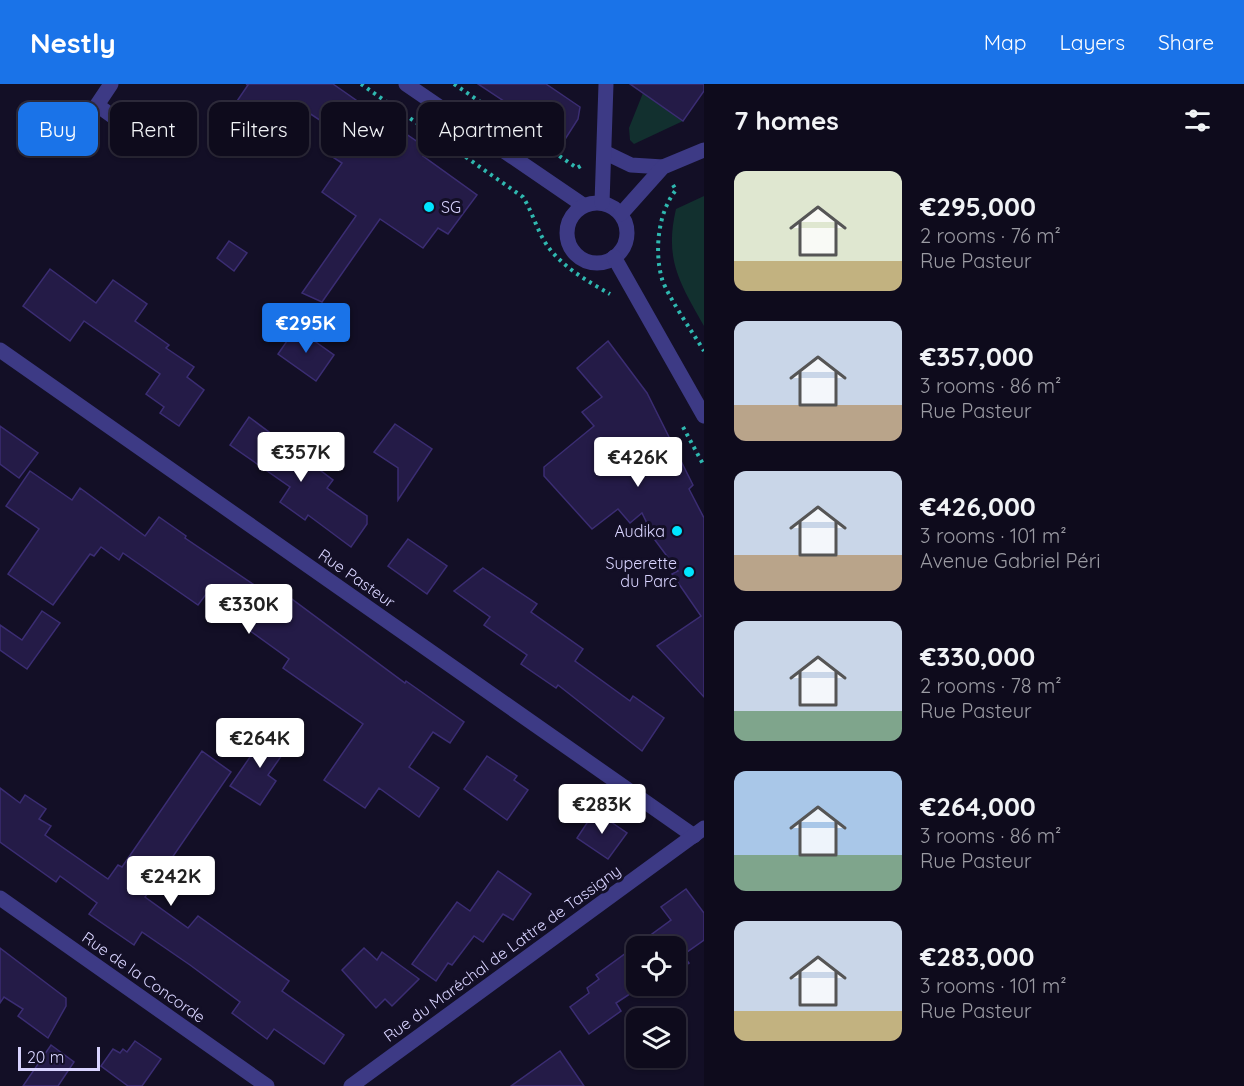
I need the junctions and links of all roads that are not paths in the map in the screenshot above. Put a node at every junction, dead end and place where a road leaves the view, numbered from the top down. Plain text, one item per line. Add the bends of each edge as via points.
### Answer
1 (111, 84) edge
2 (406, 84) edge
3 (606, 84) edge
4 (110, 114) edge
5 (704, 150) edge
6 (606, 153) junction
7 (663, 167) junction
8 (602, 203) junction
9 (583, 205) junction
10 (621, 214) junction
11 (614, 257) junction
12 (0, 350) edge
13 (704, 416) edge
14 (699, 832) edge
15 (0, 898) edge
16 (267, 1086) edge
17 (351, 1086) edge

1 - 4 street via 97,105
2 - 9 street
3 - 6 street
5 - 7 street
6 - 7 street via 631,165
6 - 8 street
7 - 10 street
8 - 9 street
8 - 10 street
9 - 11 street via 567,227 568,258 598,263
10 - 11 street via 626,222 626,242
11 - 13 street
12 - 14 street, Rue Pasteur
14 - 17 street, Rue du Maréchal de Lattre de Tassigny
15 - 16 street, Rue de la Concorde

